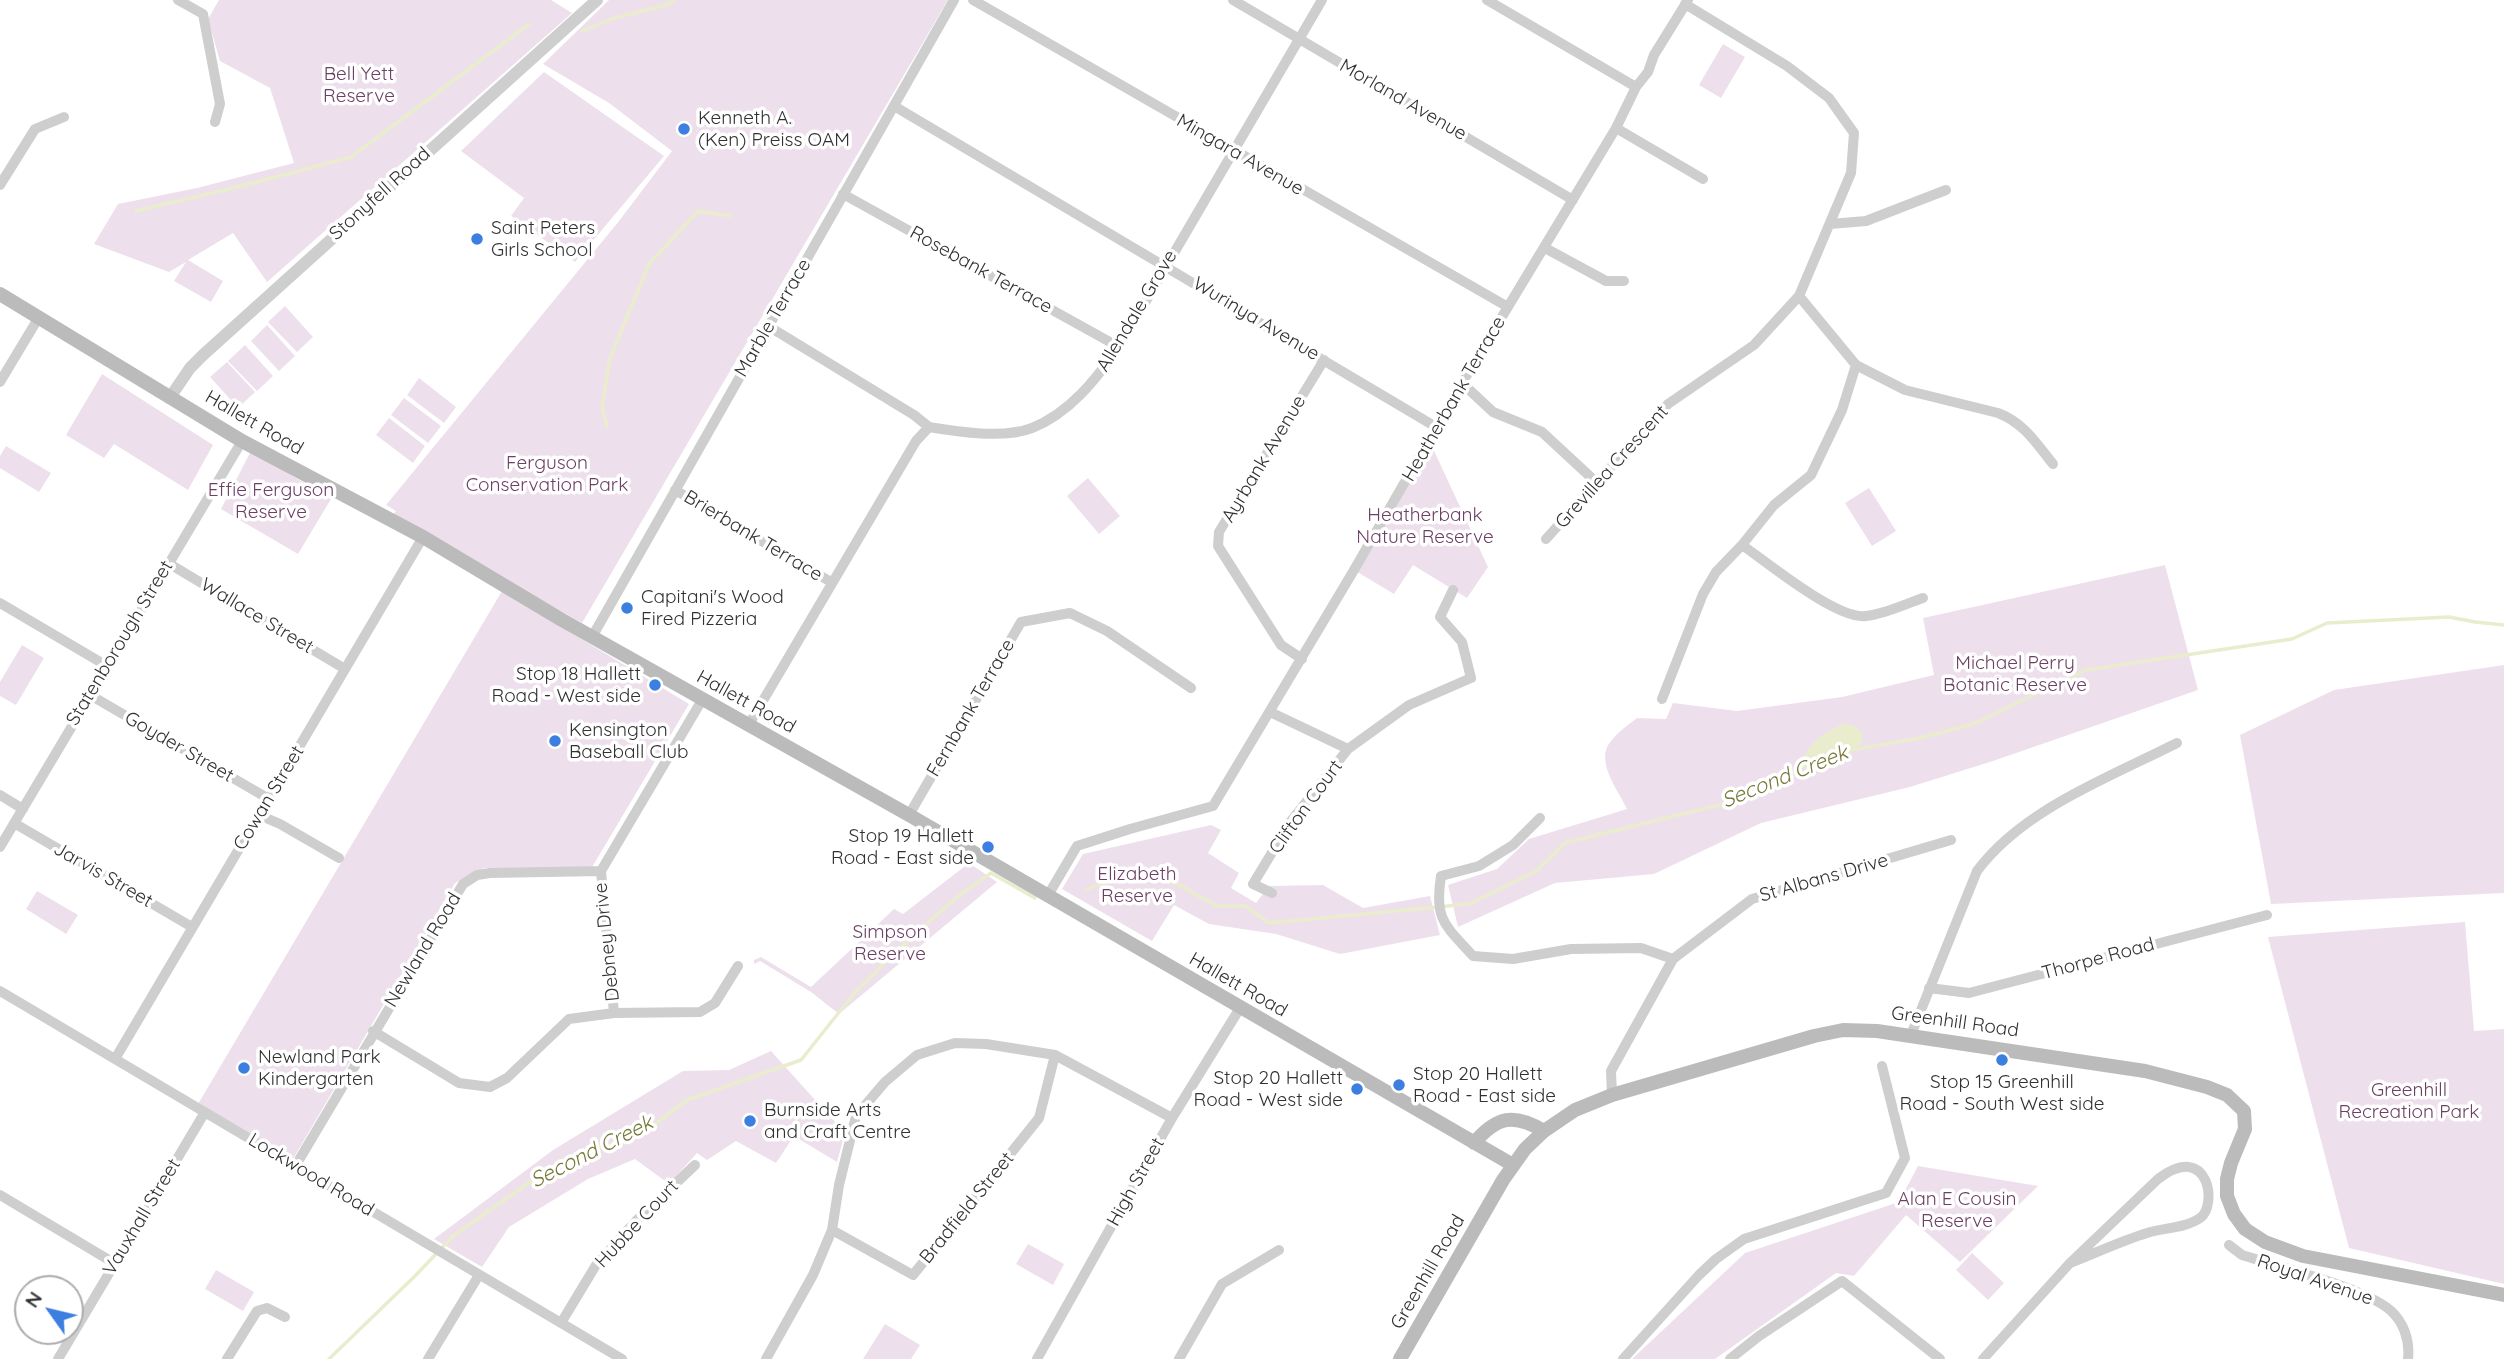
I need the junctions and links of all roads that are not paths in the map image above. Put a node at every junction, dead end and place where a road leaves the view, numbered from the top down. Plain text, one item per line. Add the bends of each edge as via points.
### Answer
1 (178, 0) edge
2 (597, 0) edge
3 (954, 0) edge
4 (973, 0) edge
5 (1233, 0) edge
6 (1322, 0) edge
7 (1487, 0) edge
8 (1686, 2) edge
9 (1299, 39) junction
10 (1636, 87) junction
11 (894, 106) junction
12 (64, 117) dead end
13 (215, 122) dead end
14 (1616, 128) junction
15 (1233, 151) junction
16 (1703, 179) dead end
17 (0, 185) edge
18 (1946, 190) dead end
19 (844, 194) junction
20 (1573, 200) junction
21 (1830, 224) junction
22 (1545, 248) junction
23 (1166, 265) junction
24 (1624, 281) dead end
25 (0, 294) edge
26 (1799, 296) junction
27 (1508, 307) junction
28 (39, 317) junction
29 (768, 326) junction
30 (1119, 347) junction
31 (1324, 360) junction
32 (1856, 365) junction
33 (0, 382) edge
34 (1462, 383) junction
35 (171, 396) junction
36 (929, 427) junction
37 (1436, 428) junction
38 (242, 440) junction
39 (2053, 464) dead end
40 (1596, 482) junction
41 (675, 490) junction
42 (423, 537) junction
43 (1546, 539) dead end
44 (1742, 545) junction
45 (168, 564) junction
46 (831, 582) junction
47 (1453, 590) dead end
48 (1923, 598) dead end
49 (0, 603) edge
50 (592, 637) junction
51 (1302, 659) junction
52 (107, 666) junction
53 (345, 669) junction
54 (1191, 688) dead end
55 (90, 695) junction
56 (1662, 699) dead end
57 (702, 700) junction
58 (1270, 712) junction
59 (748, 726) junction
60 (2176, 743) dead end
61 (1348, 750) junction
62 (0, 795) edge
63 (269, 799) junction
64 (23, 809) junction
65 (259, 815) junction
66 (909, 815) junction
67 (1540, 818) dead end
68 (14, 823) junction
69 (1951, 840) dead end
70 (0, 847) edge
71 (339, 858) dead end
72 (601, 872) junction
73 (1272, 893) dead end
74 (1047, 897) junction
75 (2267, 915) dead end
76 (192, 927) junction
77 (1673, 959) junction
78 (738, 966) dead end
79 (1929, 988) junction
80 (0, 991) edge
81 (1240, 1008) junction
82 (614, 1013) junction
83 (373, 1031) junction
84 (1911, 1035) junction
85 (1055, 1055) junction
86 (116, 1059) junction
87 (1882, 1066) dead end
88 (1612, 1095) junction
89 (205, 1112) junction
90 (1172, 1118) junction
91 (1544, 1130) junction
92 (1474, 1143) junction
93 (695, 1164) dead end
94 (296, 1165) junction
95 (1513, 1166) junction
96 (0, 1195) edge
97 (832, 1230) junction
98 (2229, 1245) dead end
99 (1279, 1250) dead end
100 (114, 1263) junction
101 (2070, 1263) junction
102 (479, 1275) junction
103 (2504, 1295) edge
104 (285, 1317) dead end
105 (561, 1323) junction
106 (58, 1359) edge
107 (227, 1359) edge
108 (428, 1359) edge
109 (622, 1359) edge
110 (766, 1359) edge
111 (1037, 1359) edge
112 (1179, 1359) edge
113 (1400, 1359) edge
114 (1623, 1359) edge
115 (1730, 1359) edge
116 (1941, 1359) edge
117 (1983, 1359) edge
118 (2408, 1359) edge

1 - 13 street via 203,14 220,104
2 - 35 street, Stonyfell Road via 203,355
3 - 11 street, Marble Terrace
4 - 15 street, Mingara Avenue
5 - 9 street, Morland Avenue
6 - 9 street, Allendale Grove
7 - 10 street
8 - 10 street, Heatherbank Terrace
8 - 21 street, Grevillea Crescent via 1829,98 1854,133 1850,173
9 - 15 street, Allendale Grove
9 - 20 street, Morland Avenue
10 - 14 street, Heatherbank Terrace
11 - 19 street, Marble Terrace
11 - 23 street, Wurinya Avenue
12 - 17 street via 35,129
14 - 16 street
14 - 20 street, Heatherbank Terrace
15 - 23 street, Allendale Grove
15 - 27 street, Mingara Avenue
18 - 21 street via 1866,221
19 - 29 street, Marble Terrace
19 - 30 street, Rosebank Terrace
20 - 22 street, Heatherbank Terrace
21 - 26 street, Grevillea Crescent
22 - 24 street via 1605,281
22 - 27 street, Heatherbank Terrace
23 - 30 street, Allendale Grove
23 - 31 street, Wurinya Avenue
25 - 28 main road, Hallett Road
26 - 32 street
26 - 40 street, Grevillea Crescent via 1754,345 1668,404
27 - 34 street, Heatherbank Terrace
28 - 33 street
28 - 35 main road, Hallett Road
29 - 36 street
29 - 41 street, Marble Terrace
30 - 36 street, Allendale Grove via 1094,382 1061,411 1031,429 967,434
31 - 37 street, Wurinya Avenue
31 - 51 street, Ayrbank Avenue via 1219,532 1218,545 1281,645
32 - 39 street via 1905,390 2012,419
32 - 44 street via 1842,410 1811,475 1774,505
34 - 37 street, Heatherbank Terrace
34 - 40 street via 1493,412 1542,432
35 - 38 main road, Hallett Road
36 - 46 street via 916,441
37 - 51 street, Heatherbank Terrace
38 - 42 main road, Hallett Road
38 - 45 street, Statenborough Street
40 - 43 street, Grevillea Crescent
41 - 46 street, Brierbank Terrace
41 - 50 street, Marble Terrace
42 - 50 main road, Hallett Road
42 - 53 street, Cowan Street
44 - 48 street via 1851,616 1867,616
44 - 56 street via 1716,572 1703,594
45 - 52 street, Statenborough Street
45 - 53 street, Wallace Street
46 - 59 street
47 - 61 street, Clifton Court via 1440,617 1462,642 1471,678 1409,705
49 - 52 street
50 - 57 main road, Hallett Road
51 - 58 street, Heatherbank Terrace
52 - 55 street, Statenborough Street
53 - 63 street, Cowan Street
54 - 66 street, Fernbank Terrace via 1107,631 1070,613 1021,622
55 - 63 street, Goyder Street
55 - 64 street, Statenborough Street
57 - 59 main road, Hallett Road
57 - 72 street
58 - 61 street, Clifton Court
58 - 74 street, Heatherbank Terrace via 1213,806 1077,846
59 - 66 main road, Hallett Road
60 - 79 street via 2050,807 1991,853 1978,871
61 - 73 street, Clifton Court via 1291,821 1253,884
62 - 64 street
63 - 65 street, Cowan Street
64 - 68 street, Statenborough Street
65 - 71 street
65 - 76 street, Cowan Street
66 - 74 main road, Hallett Road
67 - 77 street via 1513,845 1479,866 1441,876 1440,914 1473,956 1513,959 1571,949 1641,948
68 - 70 street, Statenborough Street
68 - 76 street, Jarvis Street
69 - 77 street, St Albans Drive via 1752,899
72 - 82 street, Debney Drive
72 - 83 street, Newland Road via 477,874 463,884
74 - 81 main road, Hallett Road
75 - 79 street, Thorpe Road via 1969,993
76 - 86 street, Cowan Street
77 - 88 street via 1611,1071
78 - 82 street via 715,1003 700,1012
79 - 84 street
80 - 86 street, Lockwood Road
81 - 90 street, High Street
81 - 92 main road, Hallett Road
82 - 83 street via 569,1019 507,1078 490,1087 459,1083
83 - 94 street, Newland Road
84 - 88 main road, Greenhill Road via 1843,1030
84 - 103 main road, Greenhill Road via 2101,1063 2227,1095 2244,1111 2245,1129 2231,1163 2227,1196 2245,1229 2264,1242 2303,1256
85 - 90 street
85 - 97 street via 955,1043 917,1055 885,1082 856,1116
85 - 97 street, Bradfield Street via 1039,1118 913,1275
86 - 89 street, Lockwood Road
87 - 114 street via 1905,1158 1886,1194 1744,1239 1699,1275
88 - 91 main road, Greenhill Road via 1575,1110
89 - 94 street, Lockwood Road
89 - 100 street, Vauxhall Street
90 - 111 street, High Street
91 - 92 main road via 1519,1118 1507,1119 1483,1132
91 - 95 main road, Greenhill Road
92 - 95 main road, Hallett Road
93 - 105 street, Hubbe Court via 596,1265
94 - 102 street, Lockwood Road
95 - 113 main road, Greenhill Road
96 - 100 street
97 - 110 street via 813,1275
98 - 118 street, Royal Avenue via 2242,1255 2382,1304 2393,1312 2406,1334
99 - 112 street via 1222,1284
100 - 106 street, Vauxhall Street
101 - 101 street via 2199,1219 2206,1210 2204,1176 2184,1165 2171,1169
101 - 117 street
102 - 105 street, Lockwood Road
102 - 108 street
104 - 107 street via 267,1308 257,1311
105 - 109 street, Lockwood Road
115 - 116 street via 1842,1281

